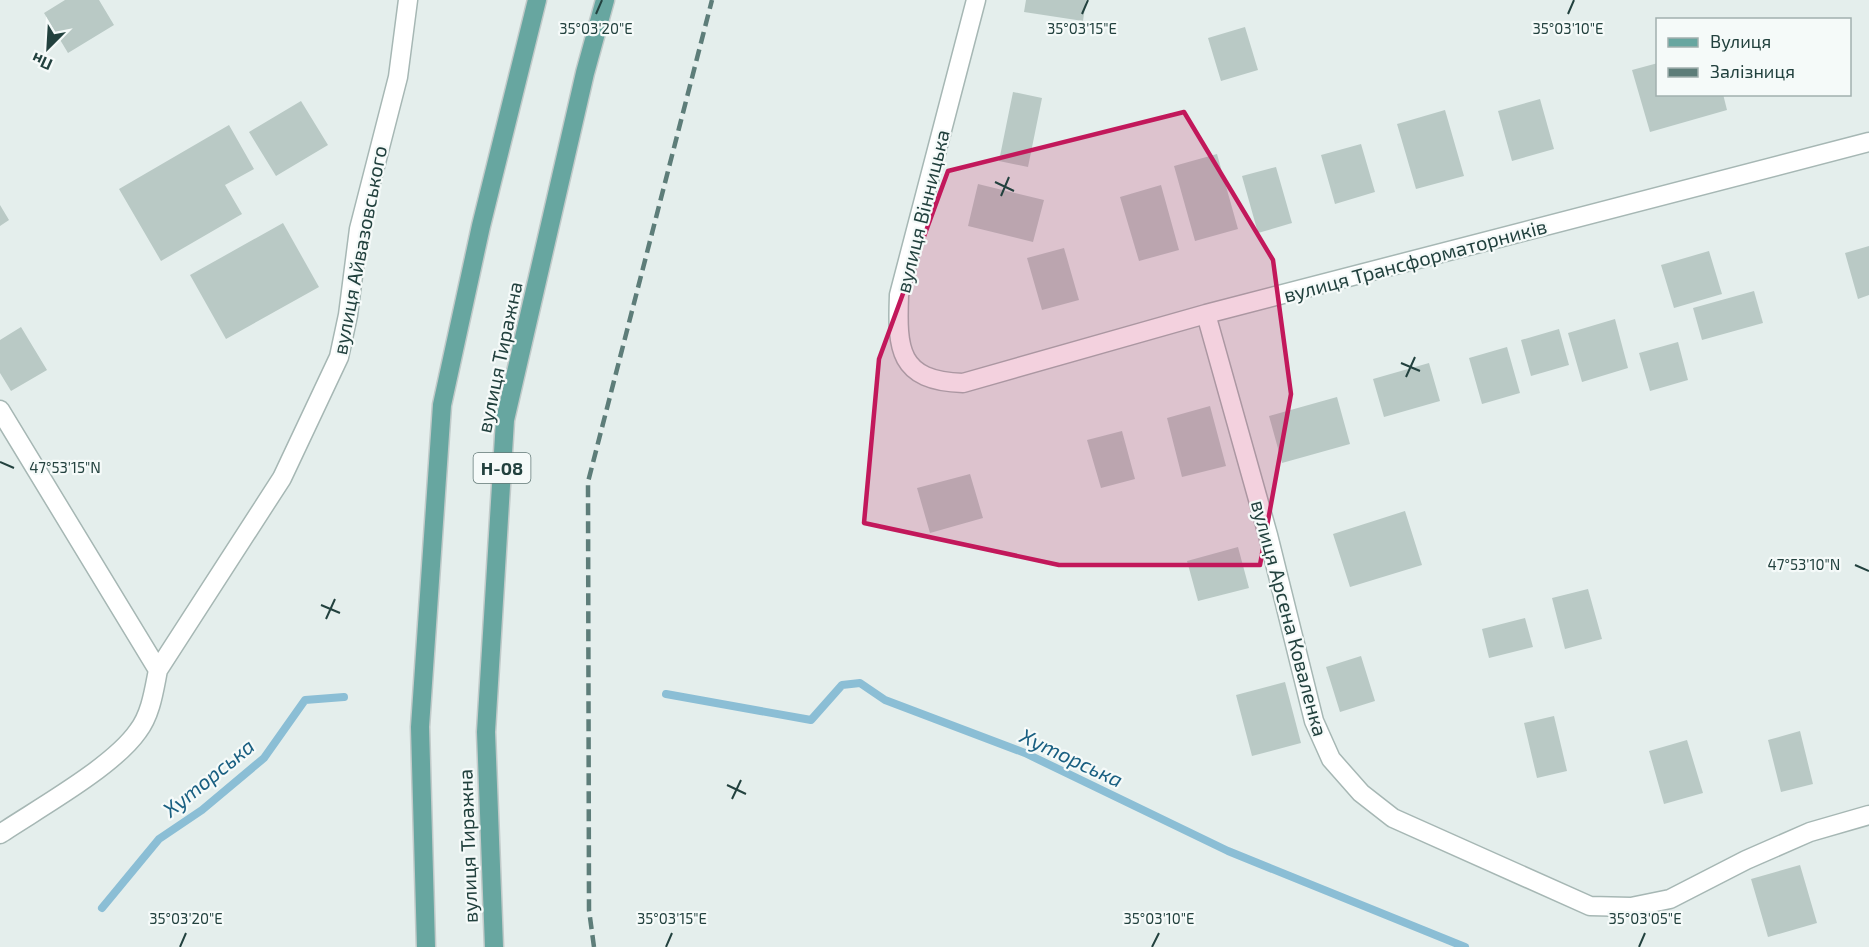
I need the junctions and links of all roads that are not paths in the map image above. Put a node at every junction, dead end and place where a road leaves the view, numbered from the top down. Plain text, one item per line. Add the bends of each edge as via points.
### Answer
1 (408, 0) edge
2 (537, 0) edge
3 (605, 0) edge
4 (976, 0) edge
5 (1869, 142) edge
6 (1206, 314) junction
7 (963, 383) joint
8 (0, 410) edge
9 (158, 670) junction
10 (1869, 814) edge
11 (0, 834) edge
12 (426, 947) edge
13 (494, 947) edge

1 - 9 street, вулиця Айвазовського via 398,77 359,229 339,357 282,478
2 - 12 main road via 441,405 420,727
3 - 13 main road, вулиця Тиражна / Н-08 via 505,420 486,732
4 - 7 street, вулиця Вінницька via 899,295 898,336 904,358 937,382
5 - 6 street, вулиця Трансформаторників
6 - 7 street, вулиця Трансформаторників
6 - 10 street, вулиця Арсена Коваленка via 1268,535 1314,721 1331,759 1361,793 1392,818 1590,906 1631,908 1670,899 1810,832
8 - 9 street
9 - 11 street, вулиця Айвазовського via 139,730 120,753

